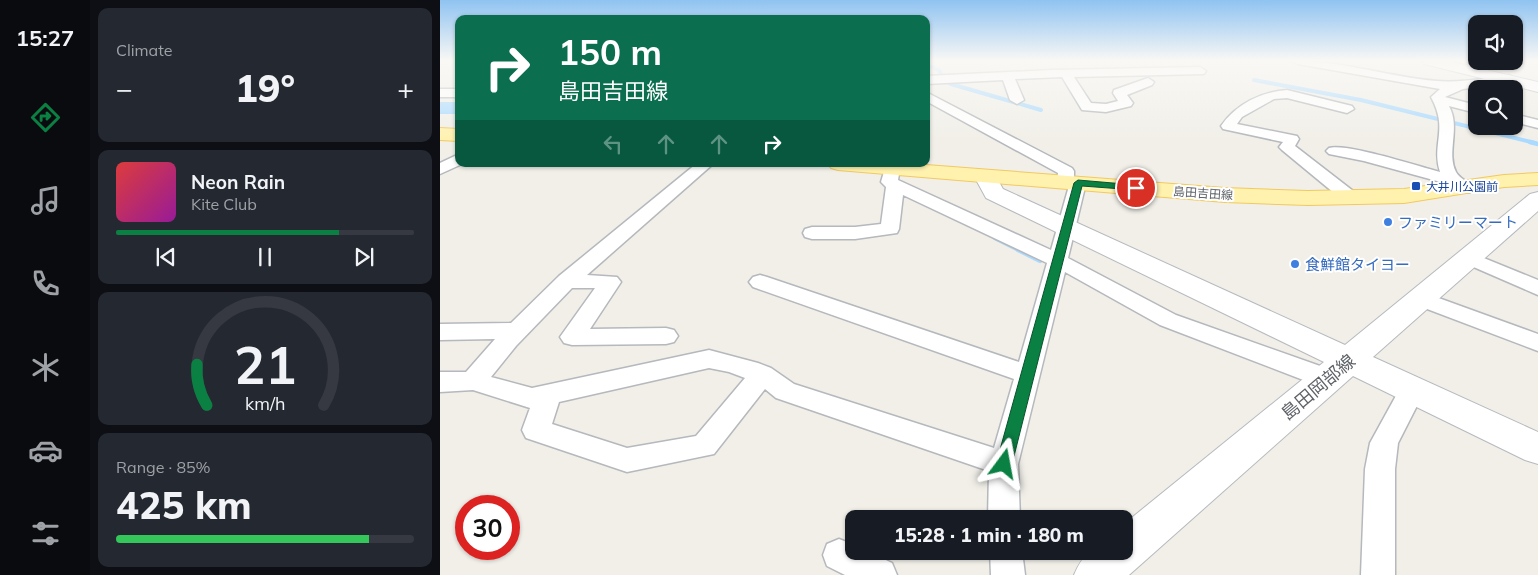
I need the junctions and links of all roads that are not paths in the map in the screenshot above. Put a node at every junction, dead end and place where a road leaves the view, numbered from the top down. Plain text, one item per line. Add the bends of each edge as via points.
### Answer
1 (1012, 88) edge
2 (1075, 88) edge
3 (1133, 88) edge
4 (1457, 88) edge
5 (440, 93) edge
6 (455, 93) edge
7 (930, 98) edge
8 (1438, 99) junction
9 (1017, 100) dead end
10 (1468, 107) edge
11 (1347, 108) dead end
12 (1523, 120) edge
13 (1538, 124) edge
14 (440, 134) edge
15 (455, 135) edge
16 (1334, 150) dead end
17 (455, 162) edge
18 (701, 167) edge
19 (867, 167) edge
20 (440, 170) edge
21 (893, 176) junction
22 (985, 176) junction
23 (1538, 179) edge
24 (1504, 181) junction
25 (1071, 182) junction
26 (1458, 184) junction
27 (1538, 192) edge
28 (1351, 198) junction
29 (1538, 199) edge
30 (1066, 228) junction
31 (812, 233) dead end
32 (1470, 258) junction
33 (1057, 260) junction
34 (566, 281) junction
35 (760, 282) dead end
36 (1538, 288) edge
37 (1422, 299) junction
38 (517, 331) junction
39 (440, 332) edge
40 (666, 336) dead end
41 (1538, 342) edge
42 (1339, 370) junction
43 (1026, 374) junction
44 (762, 375) junction
45 (472, 381) junction
46 (440, 382) edge
47 (1412, 390) junction
48 (548, 395) junction
49 (1538, 449) edge
50 (1004, 464) junction
51 (1004, 510) edge
52 (839, 555) dead end
53 (1007, 560) edge
54 (880, 575) edge
55 (1008, 575) edge
56 (1096, 575) edge
57 (1378, 575) edge

1 - 9 street
2 - 3 street via 1087,107 1106,108 1126,103 1119,93
4 - 8 street via 1442,92
5 - 6 street
7 - 25 street via 1066,171
8 - 10 street
8 - 26 street via 1447,121 1443,161
11 - 28 street via 1287,94 1271,95 1237,114 1228,126 1292,139 1287,147
12 - 13 street
14 - 15 main road
16 - 26 street
17 - 20 street
18 - 34 street
19 - 21 main road, 島田吉田線
21 - 22 main road, 島田吉田線
21 - 31 street via 890,229
21 - 33 street
22 - 25 main road, 島田吉田線
22 - 30 main road via 994,193
23 - 24 main road, 島田吉田線
24 - 26 main road, 島田吉田線
24 - 27 main road
25 - 28 main road, 島田吉田線 via 1225,195
25 - 30 street
26 - 28 main road, 島田吉田線 via 1404,196
29 - 32 main road, 島田岡部線
30 - 33 street
30 - 42 main road
32 - 36 street
32 - 37 main road, 島田岡部線
33 - 42 street via 1168,320
33 - 43 street
34 - 38 street
34 - 40 street via 610,282 572,337
35 - 43 street
37 - 41 street
37 - 42 main road, 島田岡部線
38 - 39 street
38 - 45 street
42 - 47 main road
42 - 56 main road, 島田岡部線
43 - 50 street
44 - 48 street via 726,362 709,360
44 - 48 street via 704,446 627,460 536,430
44 - 50 street via 784,391
45 - 46 street
45 - 48 street via 532,398
47 - 49 main road
47 - 57 street via 1384,443 1380,469
50 - 51 street
52 - 54 street
53 - 55 street

